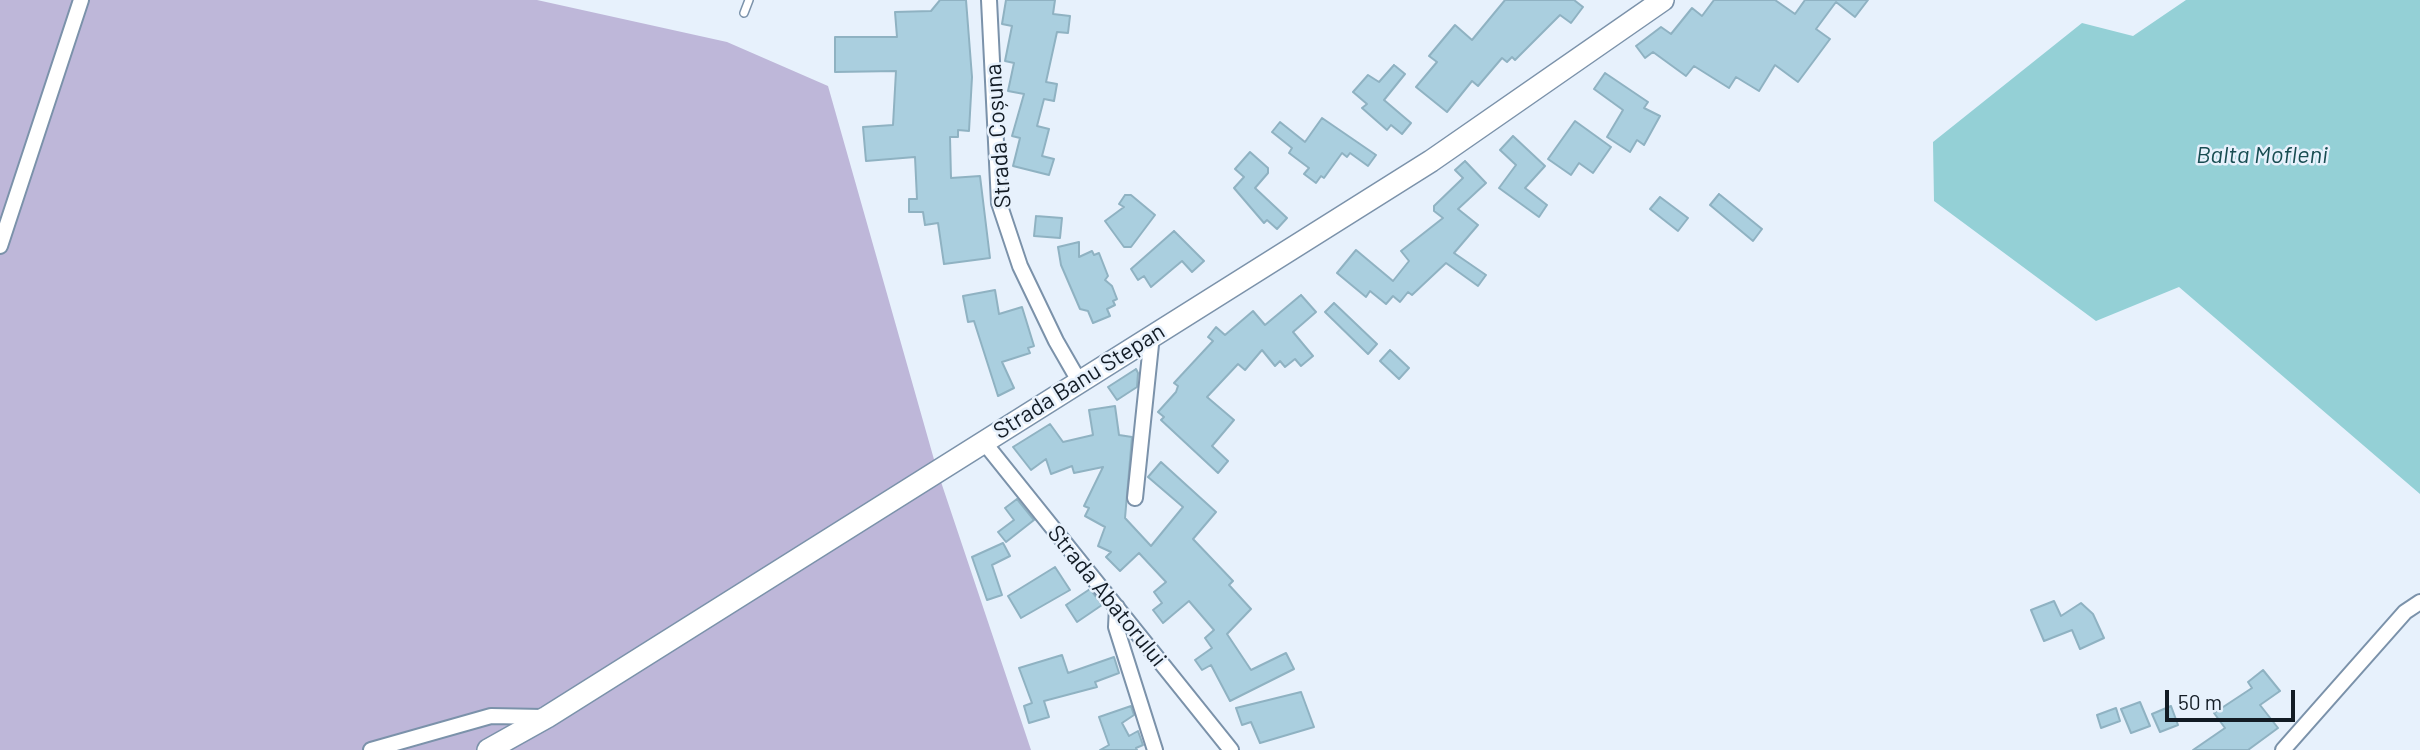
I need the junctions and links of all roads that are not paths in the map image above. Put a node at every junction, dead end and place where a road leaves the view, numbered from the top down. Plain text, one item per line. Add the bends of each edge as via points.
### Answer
1 (81, 0) edge
2 (749, 0) edge
3 (989, 0) edge
4 (1663, 0) edge
5 (744, 13) dead end
6 (0, 246) edge
7 (1152, 335) junction
8 (1079, 381) junction
9 (983, 441) junction
10 (1135, 498) dead end
11 (2420, 602) edge
12 (1117, 607) junction
13 (547, 717) junction
14 (371, 750) edge
15 (488, 750) edge
16 (1155, 750) edge
17 (1231, 750) edge
18 (2283, 750) edge

1 - 6 street
2 - 5 lane
3 - 8 street, Strada Coșuna via 999,203 1020,266
4 - 7 main road, Strada Banu Stepan via 1431,161
7 - 8 main road, Strada Banu Stepan
7 - 10 street
8 - 9 main road, Strada Banu Stepan
9 - 12 street, Strada Abatorului
9 - 13 main road, Strada Banu Stepan
11 - 18 street via 2405,612
12 - 16 street via 1116,627
12 - 17 street, Strada Abatorului
13 - 14 street via 491,716
13 - 15 main road, Strada Banu Stepan

